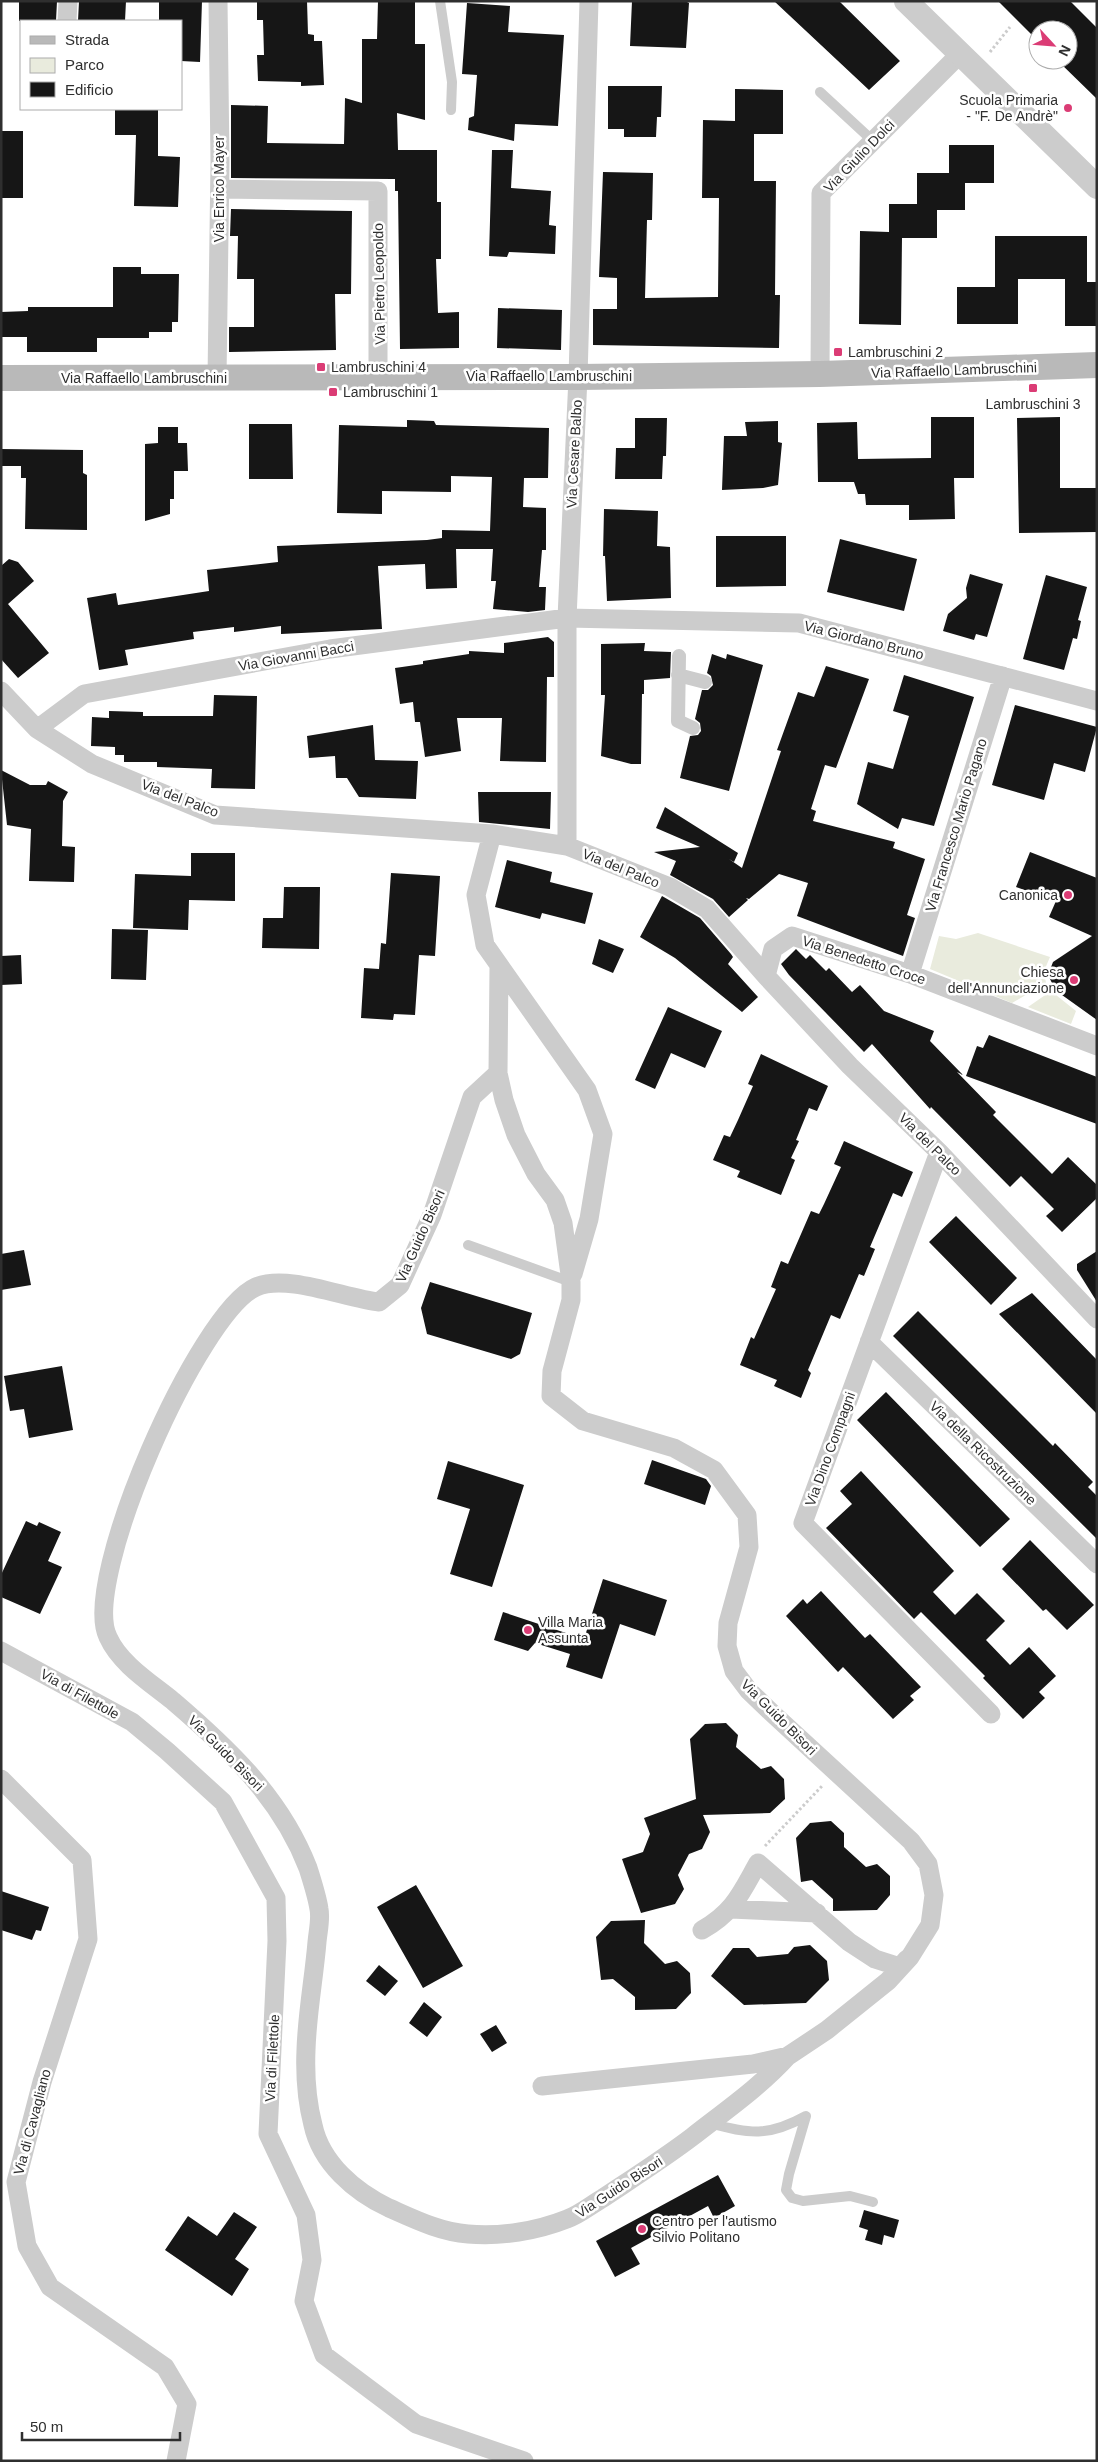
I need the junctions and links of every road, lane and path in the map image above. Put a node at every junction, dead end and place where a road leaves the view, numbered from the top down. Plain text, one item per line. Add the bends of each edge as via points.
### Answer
1 (68, 1) edge
2 (218, 1) edge
3 (440, 1) edge
4 (589, 1) edge
5 (906, 1) edge
6 (67, 20) edge
7 (1010, 27) dead end
8 (968, 62) junction
9 (820, 92) dead end
10 (451, 110) dead end
11 (873, 141) junction
12 (1097, 187) edge
13 (220, 189) junction
14 (1097, 365) edge
15 (820, 374) junction
16 (378, 377) junction
17 (578, 377) junction
18 (1, 378) edge
19 (217, 378) junction
20 (567, 618) junction
21 (679, 656) dead end
22 (678, 675) junction
23 (1003, 676) junction
24 (704, 682) dead end
25 (1, 691) edge
26 (1097, 701) edge
27 (693, 728) dead end
28 (37, 729) junction
29 (492, 834) junction
30 (566, 846) junction
31 (499, 967) junction
32 (910, 974) junction
33 (766, 976) junction
34 (1097, 1046) edge
35 (498, 1073) junction
36 (939, 1152) junction
37 (468, 1245) dead end
38 (571, 1282) junction
39 (1097, 1319) edge
40 (869, 1342) junction
41 (1097, 1564) edge
42 (1, 1651) edge
43 (991, 1714) dead end
44 (836, 1772) junction
45 (1, 1779) edge
46 (758, 1863) junction
47 (731, 1909) junction
48 (817, 1913) junction
49 (702, 1930) dead end
50 (910, 1957) junction
51 (788, 2056) junction
52 (542, 2086) dead end
53 (709, 2124) junction
54 (873, 2202) dead end
55 (176, 2461) edge
56 (524, 2461) edge

1 - 6 street
2 - 13 street, Via Enrico Mayer
3 - 10 lane via 452,82
4 - 17 street, Via Cesare Balbo
5 - 8 street
7 - 8 path
8 - 11 street, Via Giulio Dolci
8 - 12 street
9 - 11 lane
11 - 15 street, Via Giulio Dolci via 821,193
13 - 16 street, Via Pietro Leopoldo via 378,191
13 - 19 street, Via Enrico Mayer
14 - 15 main road, Via Raffaello Lambruschini
15 - 17 main road, Via Raffaello Lambruschini
16 - 17 main road, Via Raffaello Lambruschini
16 - 19 main road, Via Raffaello Lambruschini
17 - 20 street, Via Cesare Balbo
18 - 19 main road, Via Raffaello Lambruschini
20 - 23 street, Via Giordano Bruno via 799,623
20 - 28 street, Via Giovanni Bacci via 330,649 84,694
20 - 30 street, Via Cesare Balbo
21 - 22 street
22 - 24 street
22 - 27 street via 678,721
23 - 26 street, Via Giordano Bruno
23 - 32 street, Via Francesco Mario Pagano
25 - 28 street, Via del Palco
28 - 29 street, Via del Palco via 92,764 215,815
29 - 30 street, Via del Palco
29 - 31 street, Via Guido Bisori via 476,896 485,944
30 - 33 street, Via del Palco via 670,888 707,909
31 - 35 street, Via Guido Bisori
31 - 38 street, Via Guido Bisori via 586,1090 603,1134 589,1219
32 - 33 street, Via Benedetto Croce via 792,936 773,949
32 - 34 street, Via Benedetto Croce
33 - 36 street, Via del Palco via 850,1066
35 - 38 street, Via Guido Bisori via 516,1135 536,1174 555,1200 563,1223
35 - 53 street, Via Guido Bisori via 472,1097 432,1215 400,1285 379,1302 304,1286 258,1286 235,1302 181,1386 136,1487 110,1564 102,1609 106,1635 119,1654 216,1738 260,1783 288,1824 308,1869 320,1911 306,2050 308,2087 313,2127 325,2157 341,2174 377,2202 423,2224 468,2234 520,2232 570,2219 659,2162
36 - 39 street, Via del Palco
36 - 40 street, Via Dino Compagni
37 - 38 lane
38 - 44 street, Via Guido Bisori via 571,1300 552,1371 551,1396 583,1420 674,1448 714,1470 734,1494 747,1516 749,1547 728,1623 728,1646 734,1671 772,1714
40 - 41 street, Via della Ricostruzione
40 - 43 street, Via Dino Compagni via 804,1523
42 - 56 street, Via di Filettole via 132,1722 167,1751 223,1802 276,1898 278,1940 268,2134 306,2215 312,2260 304,2301 324,2355 416,2424
44 - 46 path via 766,1845
44 - 50 street, Via Guido Bisori via 911,1841 928,1864 934,1895 930,1925
45 - 55 street, Via di Cavagliano via 82,1860 88,1939 42,2082 16,2182 27,2246 50,2287 165,2367 188,2404
46 - 47 street
46 - 48 street
47 - 48 street
47 - 49 street
48 - 50 street via 849,1942 875,1959 900,1967
50 - 51 street, Via Guido Bisori via 888,1981 827,2030
51 - 52 street, Via Guido Bisori via 753,2064
51 - 53 street, Via Guido Bisori via 769,2076
53 - 54 lane via 739,2131 765,2132 789,2126 806,2116 786,2190 792,2198 803,2201 850,2196

